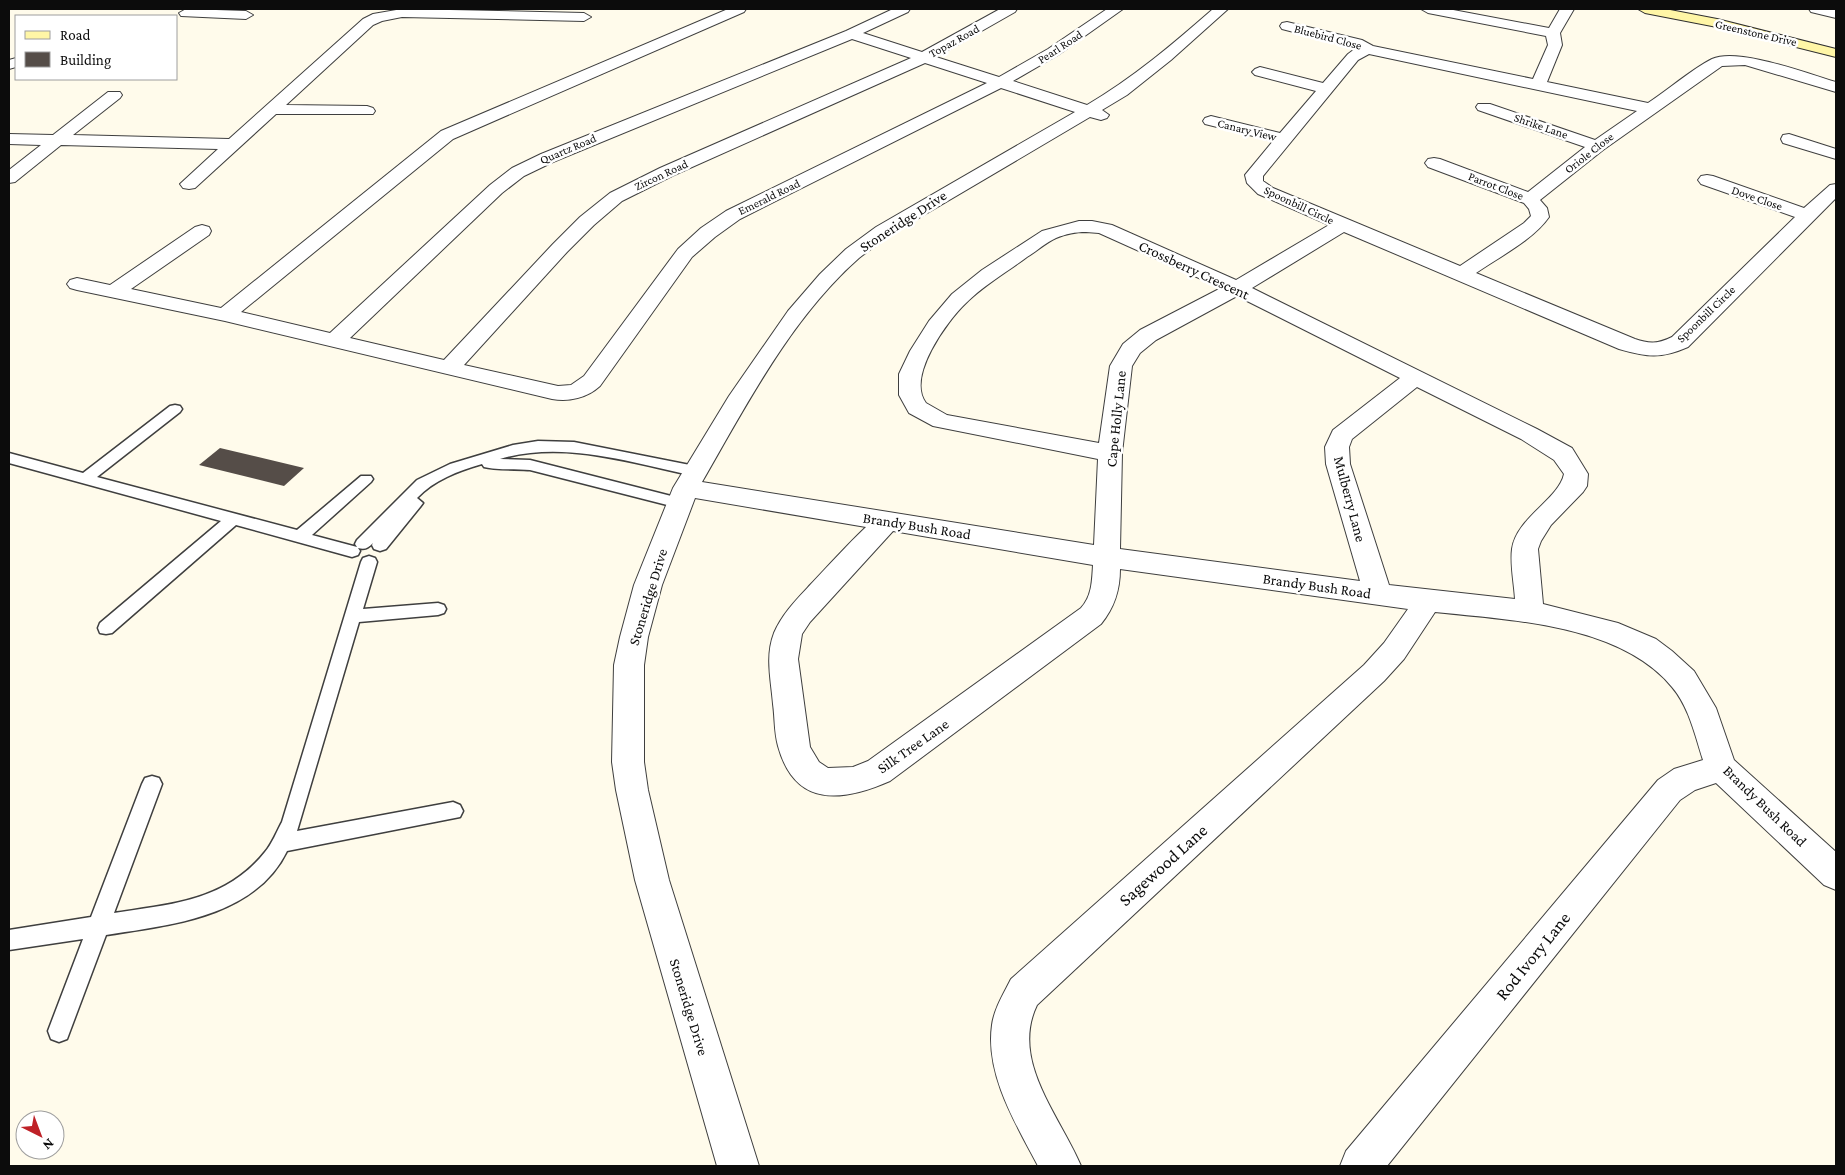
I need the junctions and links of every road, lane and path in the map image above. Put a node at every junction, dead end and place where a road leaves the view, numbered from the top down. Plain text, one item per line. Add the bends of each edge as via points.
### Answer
1 (200, 9) edge
2 (739, 9) edge
3 (902, 9) edge
4 (1010, 9) edge
5 (1116, 9) edge
6 (1221, 9) edge
7 (1238, 9) edge
8 (1428, 9) edge
9 (1567, 9) edge
10 (1645, 9) edge
11 (1688, 9) edge
12 (1816, 9) edge
13 (463, 12) edge
14 (180, 14) edge
15 (1836, 14) edge
16 (246, 15) dead end
17 (1288, 26) dead end
18 (571, 30) dead end
19 (1553, 33) junction
20 (851, 34) junction
21 (1836, 43) edge
22 (1368, 49) junction
23 (1836, 53) edge
24 (923, 58) junction
25 (1260, 72) dead end
26 (1001, 82) junction
27 (1538, 84) junction
28 (1836, 87) edge
29 (1326, 89) junction
30 (114, 95) dead end
31 (1484, 107) dead end
32 (1648, 108) junction
33 (271, 109) junction
34 (367, 111) dead end
35 (1097, 114) junction
36 (1211, 121) dead end
37 (9, 139) edge
38 (1284, 139) junction
39 (1789, 139) dead end
40 (58, 141) junction
41 (233, 144) junction
42 (1597, 146) junction
43 (1836, 154) edge
44 (1434, 163) dead end
45 (9, 178) edge
46 (1707, 180) dead end
47 (189, 184) dead end
48 (1836, 189) edge
49 (1530, 199) junction
50 (1807, 215) junction
51 (1342, 225) junction
52 (202, 231) dead end
53 (1460, 275) junction
54 (77, 284) dead end
55 (1237, 288) junction
56 (115, 291) junction
57 (225, 315) junction
58 (334, 341) junction
59 (450, 367) junction
60 (1415, 378) junction
61 (174, 409) dead end
62 (1110, 453) junction
63 (9, 458) edge
64 (86, 478) junction
65 (366, 479) dead end
66 (687, 487) junction
67 (856, 516) junction
68 (233, 519) junction
69 (888, 521) junction
70 (299, 537) junction
71 (858, 548) junction
72 (361, 552) junction
73 (1106, 557) junction
74 (1378, 594) junction
75 (1428, 601) junction
76 (438, 609) dead end
77 (1530, 612) junction
78 (353, 616) junction
79 (106, 628) dead end
80 (1721, 768) junction
81 (152, 784) dead end
82 (453, 811) dead end
83 (281, 843) junction
84 (1836, 874) edge
85 (100, 926) junction
86 (9, 940) edge
87 (59, 1031) dead end
88 (738, 1166) edge
89 (1060, 1166) edge
90 (1361, 1166) edge

1 - 14 street
2 - 57 street via 446,136
3 - 20 street, Quartz Road
4 - 24 street, Topaz Road
5 - 26 street, Pearl Road via 1053,52
6 - 35 street, Stoneridge Drive
7 - 35 street, Stoneridge Drive via 1180,61
8 - 19 street
9 - 19 street
10 - 23 main road, Greenstone Drive via 1717,23
11 - 21 main road, Greenstone Drive
12 - 15 street
13 - 18 street via 589,15
13 - 33 street via 389,14 368,22
14 - 16 street
17 - 22 street, Bluebird Close via 1357,43
19 - 27 street via 1555,45
20 - 24 street
20 - 58 street, Quartz Road via 518,172
22 - 27 street
22 - 29 street, Spoonbill Circle via 1358,53
24 - 26 street
24 - 59 street, Zircon Road via 666,172 616,198 587,220
25 - 29 street
26 - 35 street
26 - 59 street, Emerald Road via 714,227 685,253 592,381 579,390 563,394
27 - 32 street
28 - 32 street via 1746,61 1724,60
29 - 38 street, Spoonbill Circle
30 - 40 street
31 - 42 street, Shrike Lane
32 - 42 street, Oriole Close
33 - 34 street
33 - 41 street
35 - 66 street, Stoneridge Drive via 1087,129 1024,161 955,188 882,231 853,253 795,315 745,388
36 - 38 street, Canary View
37 - 40 street
38 - 51 street, Spoonbill Circle via 1254,175 1255,182 1267,192
39 - 43 street
40 - 41 street
40 - 45 street
41 - 47 street
42 - 49 street, Oriole Close
44 - 49 street, Parrot Close
46 - 50 street, Dove Close
48 - 50 street, Spoonbill Circle
49 - 53 street, Parrot Close via 1539,213 1537,222
50 - 53 street, Spoonbill Circle via 1680,342 1664,350 1648,350 1627,344
51 - 53 street, Spoonbill Circle
51 - 55 street, Cape Holly Lane
52 - 56 street
54 - 56 street
55 - 60 street, Crossberry Crescent
55 - 62 street, Cape Holly Lane via 1148,335 1131,349 1121,366
55 - 62 street, Crossberry Crescent via 1105,229 1082,226 1057,231 1043,238 974,285 946,313 921,352 908,383 916,407 932,417 954,424
56 - 57 street
57 - 58 street
58 - 59 street
60 - 74 street, Mulberry Lane via 1341,435 1337,447 1338,464
60 - 77 street, Crossberry Crescent via 1546,443 1563,454 1572,465 1576,474 1574,486 1534,529 1525,549
61 - 64 lane
62 - 73 street, Cape Holly Lane
63 - 64 lane
64 - 68 lane
65 - 70 lane
66 - 67 street, Brandy Bush Road
66 - 72 lane via 530,465 488,464 450,476 433,487 380,545 380,554
66 - 72 lane via 574,447 538,446 513,450 455,467 422,484
66 - 88 street, Stoneridge Drive via 648,585 632,646 628,762 652,880
67 - 69 street, Brandy Bush Road
67 - 71 street
68 - 70 lane
68 - 79 lane
69 - 71 street, Silk Tree Lane
69 - 73 street, Brandy Bush Road
70 - 72 lane
71 - 73 street, Silk Tree Lane via 791,626 784,647 793,744 801,764 809,773 832,783 849,783 879,771 1087,620 1098,608 1106,586
72 - 78 lane
73 - 74 street, Brandy Bush Road
74 - 75 street, Brandy Bush Road
75 - 77 street, Brandy Bush Road
75 - 89 street, Sagewood Lane via 1394,651 1374,673 1024,992 1011,1023 1012,1057 1027,1102
76 - 78 lane
77 - 80 street, Brandy Bush Road via 1608,630 1662,658 1683,679 1697,701
78 - 83 lane via 291,823
80 - 84 street, Brandy Bush Road
80 - 90 street, Rod Ivory Lane via 1685,779 1668,790
81 - 85 lane
82 - 83 lane
83 - 85 lane via 274,857 253,880 229,896 181,913
85 - 86 lane
85 - 87 lane

